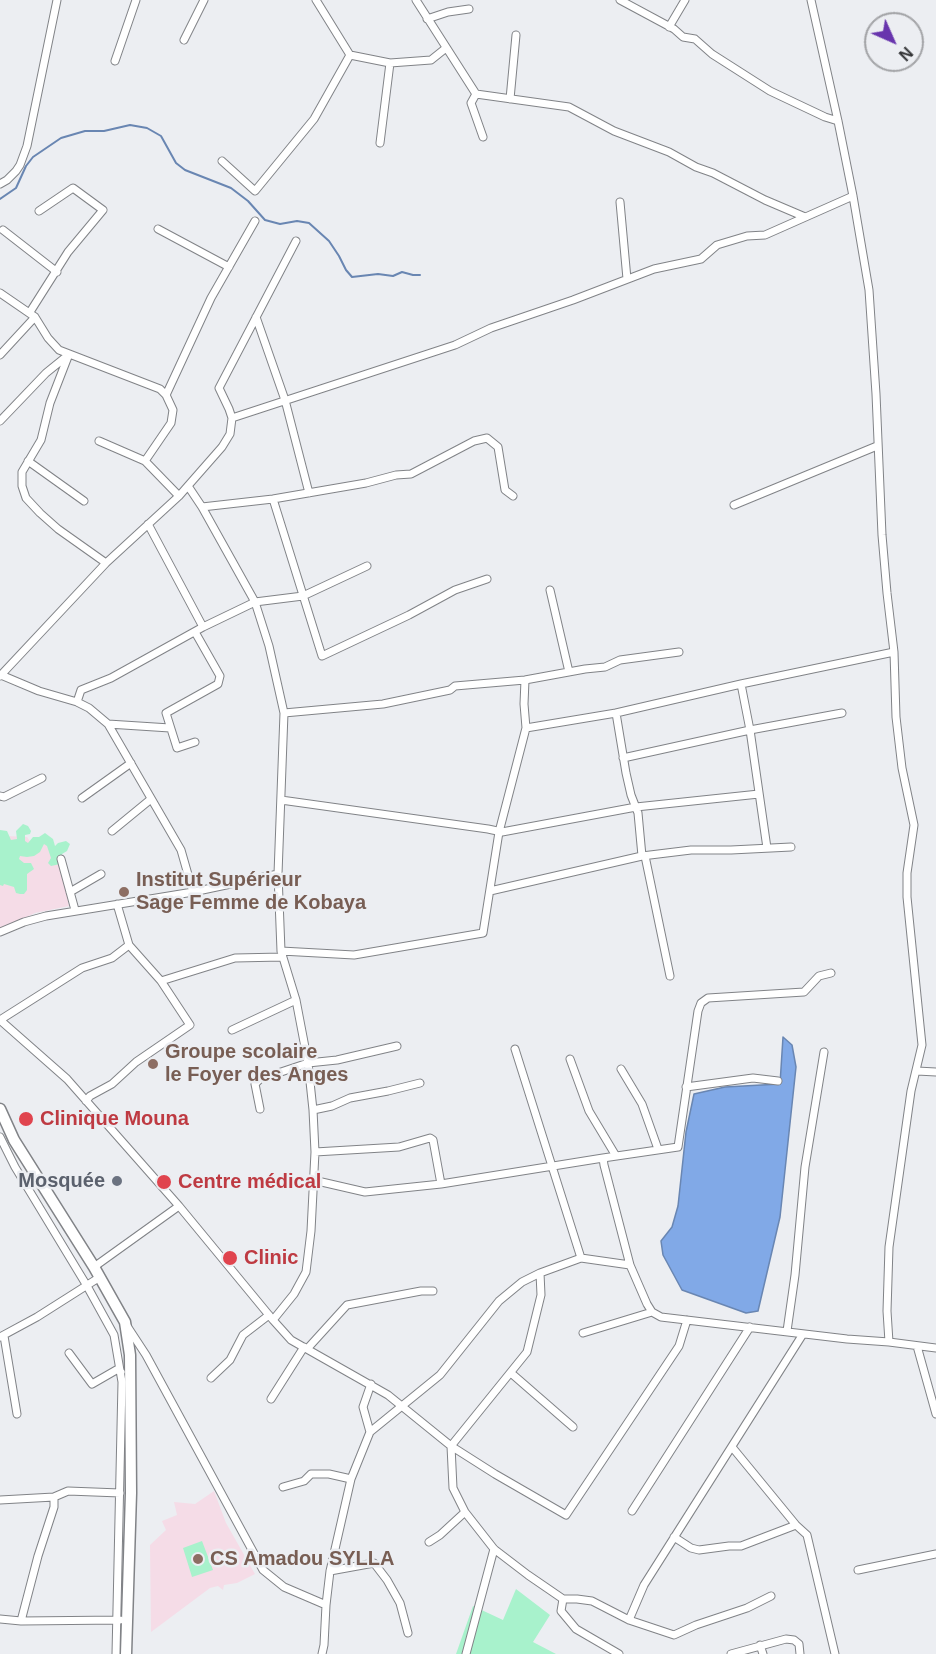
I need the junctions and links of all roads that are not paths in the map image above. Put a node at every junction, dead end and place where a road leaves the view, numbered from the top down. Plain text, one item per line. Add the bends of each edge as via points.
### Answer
1 (57, 0) edge
2 (136, 0) edge
3 (204, 0) edge
4 (316, 0) edge
5 (416, 0) edge
6 (620, 0) edge
7 (685, 0) edge
8 (811, 0) edge
9 (469, 9) dead end
10 (428, 19) junction
11 (669, 27) junction
12 (516, 35) dead end
13 (183, 40) dead end
14 (446, 48) junction
15 (350, 55) junction
16 (115, 61) dead end
17 (390, 63) junction
18 (476, 94) junction
19 (510, 99) junction
20 (838, 121) junction
21 (483, 136) dead end
22 (380, 143) dead end
23 (222, 161) dead end
24 (0, 184) edge
25 (853, 195) junction
26 (620, 202) dead end
27 (39, 211) dead end
28 (805, 217) junction
29 (255, 221) dead end
30 (158, 229) dead end
31 (3, 230) dead end
32 (296, 241) dead end
33 (229, 267) junction
34 (57, 272) junction
35 (627, 279) junction
36 (0, 293) edge
37 (32, 314) junction
38 (256, 317) junction
39 (0, 354) edge
40 (69, 354) junction
41 (166, 395) junction
42 (285, 400) junction
43 (232, 418) junction
44 (0, 421) edge
45 (99, 441) dead end
46 (878, 446) junction
47 (28, 461) junction
48 (145, 461) junction
49 (188, 486) junction
50 (309, 493) junction
51 (179, 496) junction
52 (513, 496) dead end
53 (273, 499) junction
54 (84, 501) dead end
55 (734, 505) dead end
56 (202, 507) junction
57 (148, 524) junction
58 (106, 563) junction
59 (367, 566) dead end
60 (487, 579) dead end
61 (550, 590) dead end
62 (303, 596) junction
63 (255, 602) junction
64 (203, 627) junction
65 (195, 632) junction
66 (679, 652) dead end
67 (894, 652) junction
68 (569, 672) junction
69 (0, 676) edge
70 (525, 680) junction
71 (741, 684) junction
72 (77, 702) junction
73 (284, 713) junction
74 (616, 713) junction
75 (842, 713) dead end
76 (108, 724) junction
77 (170, 728) junction
78 (526, 728) junction
79 (750, 730) junction
80 (195, 742) dead end
81 (623, 758) junction
82 (131, 763) junction
83 (42, 778) dead end
84 (759, 794) junction
85 (0, 796) edge
86 (82, 798) dead end
87 (152, 799) junction
88 (281, 800) junction
89 (636, 807) junction
90 (112, 831) dead end
91 (499, 832) junction
92 (791, 847) dead end
93 (768, 848) junction
94 (644, 856) junction
95 (61, 859) dead end
96 (101, 874) dead end
97 (278, 874) junction
98 (490, 891) junction
99 (70, 892) junction
100 (193, 892) junction
101 (117, 904) junction
102 (75, 910) junction
103 (0, 932) edge
104 (129, 945) junction
105 (282, 954) junction
106 (831, 973) dead end
107 (670, 976) dead end
108 (161, 981) junction
109 (296, 1000) junction
110 (0, 1020) edge
111 (232, 1030) dead end
112 (397, 1046) dead end
113 (514, 1049) dead end
114 (824, 1052) dead end
115 (570, 1059) dead end
116 (308, 1063) junction
117 (621, 1069) dead end
118 (916, 1071) junction
119 (936, 1072) edge
120 (778, 1081) dead end
121 (420, 1083) dead end
122 (686, 1087) junction
123 (86, 1101) junction
124 (0, 1109) edge
125 (260, 1110) dead end
126 (313, 1110) junction
127 (0, 1137) edge
128 (658, 1149) junction
129 (315, 1152) junction
130 (616, 1156) junction
131 (603, 1158) junction
132 (552, 1166) junction
133 (313, 1180) junction
134 (441, 1184) junction
135 (179, 1206) junction
136 (581, 1258) junction
137 (630, 1266) junction
138 (94, 1267) junction
139 (540, 1273) junction
140 (100, 1277) junction
141 (87, 1286) junction
142 (433, 1291) dead end
143 (652, 1312) junction
144 (271, 1318) junction
145 (687, 1320) junction
146 (125, 1322) junction
147 (750, 1327) junction
148 (787, 1331) junction
149 (583, 1333) dead end
150 (803, 1334) junction
151 (2, 1337) edge
152 (889, 1342) junction
153 (917, 1346) junction
154 (305, 1348) junction
155 (936, 1348) edge
156 (69, 1353) dead end
157 (121, 1372) junction
158 (511, 1373) junction
159 (211, 1378) dead end
160 (126, 1382) junction
161 (371, 1384) junction
162 (271, 1399) dead end
163 (402, 1407) junction
164 (17, 1414) dead end
165 (936, 1414) edge
166 (573, 1427) dead end
167 (370, 1432) junction
168 (451, 1446) junction
169 (732, 1447) junction
170 (351, 1479) junction
171 (283, 1486) dead end
172 (120, 1492) junction
173 (54, 1497) junction
174 (0, 1500) edge
175 (632, 1510) dead end
176 (465, 1512) junction
177 (796, 1525) junction
178 (674, 1537) junction
179 (429, 1542) dead end
180 (494, 1549) junction
181 (936, 1554) edge
182 (123, 1570) junction
183 (858, 1570) dead end
184 (330, 1571) junction
185 (771, 1596) dead end
186 (563, 1599) junction
187 (326, 1605) junction
188 (0, 1619) edge
189 (122, 1619) junction
190 (629, 1620) junction
191 (21, 1621) junction
192 (408, 1633) dead end
193 (760, 1645) junction
194 (116, 1654) edge
195 (126, 1654) edge
196 (322, 1654) edge
197 (466, 1654) edge
198 (620, 1654) edge
199 (731, 1654) edge
200 (763, 1654) edge
201 (801, 1654) edge
202 (835, 1654) edge

1 - 24 street via 27,146 16,171
2 - 16 street
3 - 13 street
4 - 15 street
5 - 10 street
6 - 11 street
7 - 11 street
8 - 20 street
9 - 10 street
10 - 14 street
11 - 20 street via 683,37 695,39 770,91
12 - 19 street
14 - 17 street via 431,60
14 - 18 street
15 - 17 street
15 - 23 street via 314,119 255,191
17 - 22 street
18 - 19 street
18 - 21 street via 471,103
19 - 28 street via 569,107
20 - 25 street
25 - 28 street
25 - 46 street via 869,290
26 - 35 street
27 - 34 street via 73,188 103,210 68,252
28 - 35 street via 765,235 717,245 701,259
29 - 33 street
30 - 33 street
31 - 34 street
32 - 38 street
33 - 41 street
34 - 37 street
35 - 42 street via 491,327 454,345
36 - 37 street
37 - 39 street
37 - 40 street via 59,350
38 - 42 street
38 - 43 street via 219,388
40 - 41 street via 160,389
40 - 44 street
40 - 47 street via 41,440
41 - 48 street via 173,410 171,423
42 - 43 street
42 - 50 street
43 - 49 street via 230,434 222,447
45 - 48 street
46 - 55 street
46 - 67 street via 886,593
47 - 54 street
47 - 58 street via 22,472 26,498 58,529
48 - 51 street
49 - 51 street
49 - 56 street
50 - 52 street via 411,474 487,438 498,447 505,490
50 - 53 street
51 - 57 street
53 - 56 street
53 - 62 street
56 - 63 street
57 - 58 street
57 - 64 street
58 - 69 street
59 - 62 street
60 - 62 street via 455,590 322,656
61 - 68 street
62 - 63 street
63 - 64 street
63 - 73 street
64 - 65 street
65 - 72 street via 81,690
65 - 77 street via 220,676 218,684 166,713
66 - 68 street
67 - 71 street
67 - 118 street via 898,742 914,825 907,897 922,1045
68 - 70 street
69 - 72 street
70 - 73 street via 455,686 382,704
70 - 78 street
71 - 74 street
71 - 79 street
72 - 76 street
73 - 88 street
74 - 78 street
74 - 81 street
75 - 79 street
76 - 77 street
76 - 82 street
77 - 80 street via 177,747
78 - 91 street
79 - 81 street
79 - 84 street
81 - 89 street
82 - 86 street
82 - 87 street
83 - 85 street
84 - 89 street
84 - 93 street
87 - 90 street
87 - 100 street via 181,850
88 - 91 street
88 - 97 street
89 - 91 street
89 - 94 street
91 - 98 street
92 - 93 street
93 - 94 street
94 - 98 street
94 - 107 street
95 - 99 street
96 - 99 street
97 - 100 street
97 - 105 street
98 - 105 street via 483,933 354,955
99 - 102 street
100 - 101 street
101 - 102 street
101 - 104 street
102 - 103 street via 46,915
104 - 108 street
104 - 110 street via 112,958 73,973
105 - 108 street via 235,958
105 - 109 street
106 - 122 street via 819,976 804,992 708,998 701,1003
108 - 123 street via 190,1025
109 - 111 street
109 - 116 street
110 - 123 street
112 - 116 street
113 - 132 street
114 - 148 street via 805,1167
115 - 130 street via 589,1112
116 - 125 street via 255,1084
116 - 126 street
117 - 128 street via 642,1104
118 - 119 street
118 - 152 street via 890,1247
120 - 122 street via 753,1078
121 - 126 street
122 - 128 street via 678,1147
123 - 135 street
124 - 138 main road via 14,1140
126 - 129 street
127 - 141 street
128 - 130 street
129 - 133 street
129 - 134 street via 399,1148 430,1137
130 - 131 street
131 - 132 street
131 - 137 street
132 - 134 street
132 - 136 street
133 - 134 street via 365,1192
133 - 144 street via 306,1272 294,1294
135 - 138 street
135 - 144 street
136 - 137 street
136 - 139 street
137 - 143 street
138 - 140 main road
139 - 158 street via 541,1294 527,1352
139 - 163 street via 499,1301 440,1375
140 - 141 street
140 - 146 main road
141 - 151 street
141 - 157 street via 114,1335
142 - 154 street via 347,1305
143 - 145 street
143 - 149 street
144 - 154 street via 291,1340
144 - 159 street via 243,1335 230,1360
145 - 147 street
145 - 168 street via 679,1346 566,1515
146 - 160 main road via 130,1356
146 - 187 street via 262,1570 284,1587
147 - 148 street
147 - 175 street
148 - 150 street
150 - 152 street
150 - 169 street
151 - 164 street
152 - 153 street
153 - 155 street
153 - 165 street
154 - 161 street
154 - 162 street
156 - 157 street via 92,1384 118,1369
157 - 160 street
158 - 166 street
158 - 168 street
160 - 172 street
160 - 182 main road via 131,1493
161 - 163 street
161 - 167 street via 363,1407
163 - 167 street
163 - 168 street
167 - 170 street
168 - 176 street via 453,1488
169 - 177 street
169 - 178 street
170 - 171 street via 311,1474 304,1481
170 - 184 street
172 - 173 street via 68,1491
172 - 182 street
173 - 174 street
173 - 191 street
176 - 179 street
176 - 180 street
177 - 178 street via 741,1546 699,1550
177 - 202 street via 807,1535
178 - 190 street via 644,1585
180 - 186 street
180 - 197 street
181 - 183 street
182 - 189 main road
184 - 187 street
184 - 192 street via 374,1563 400,1603
185 - 190 street via 674,1635
186 - 190 street via 592,1601
186 - 198 street via 561,1611 576,1629
187 - 196 street
188 - 191 street
189 - 191 street
189 - 194 street
189 - 195 main road
193 - 199 street
193 - 200 street
193 - 201 street via 794,1640

